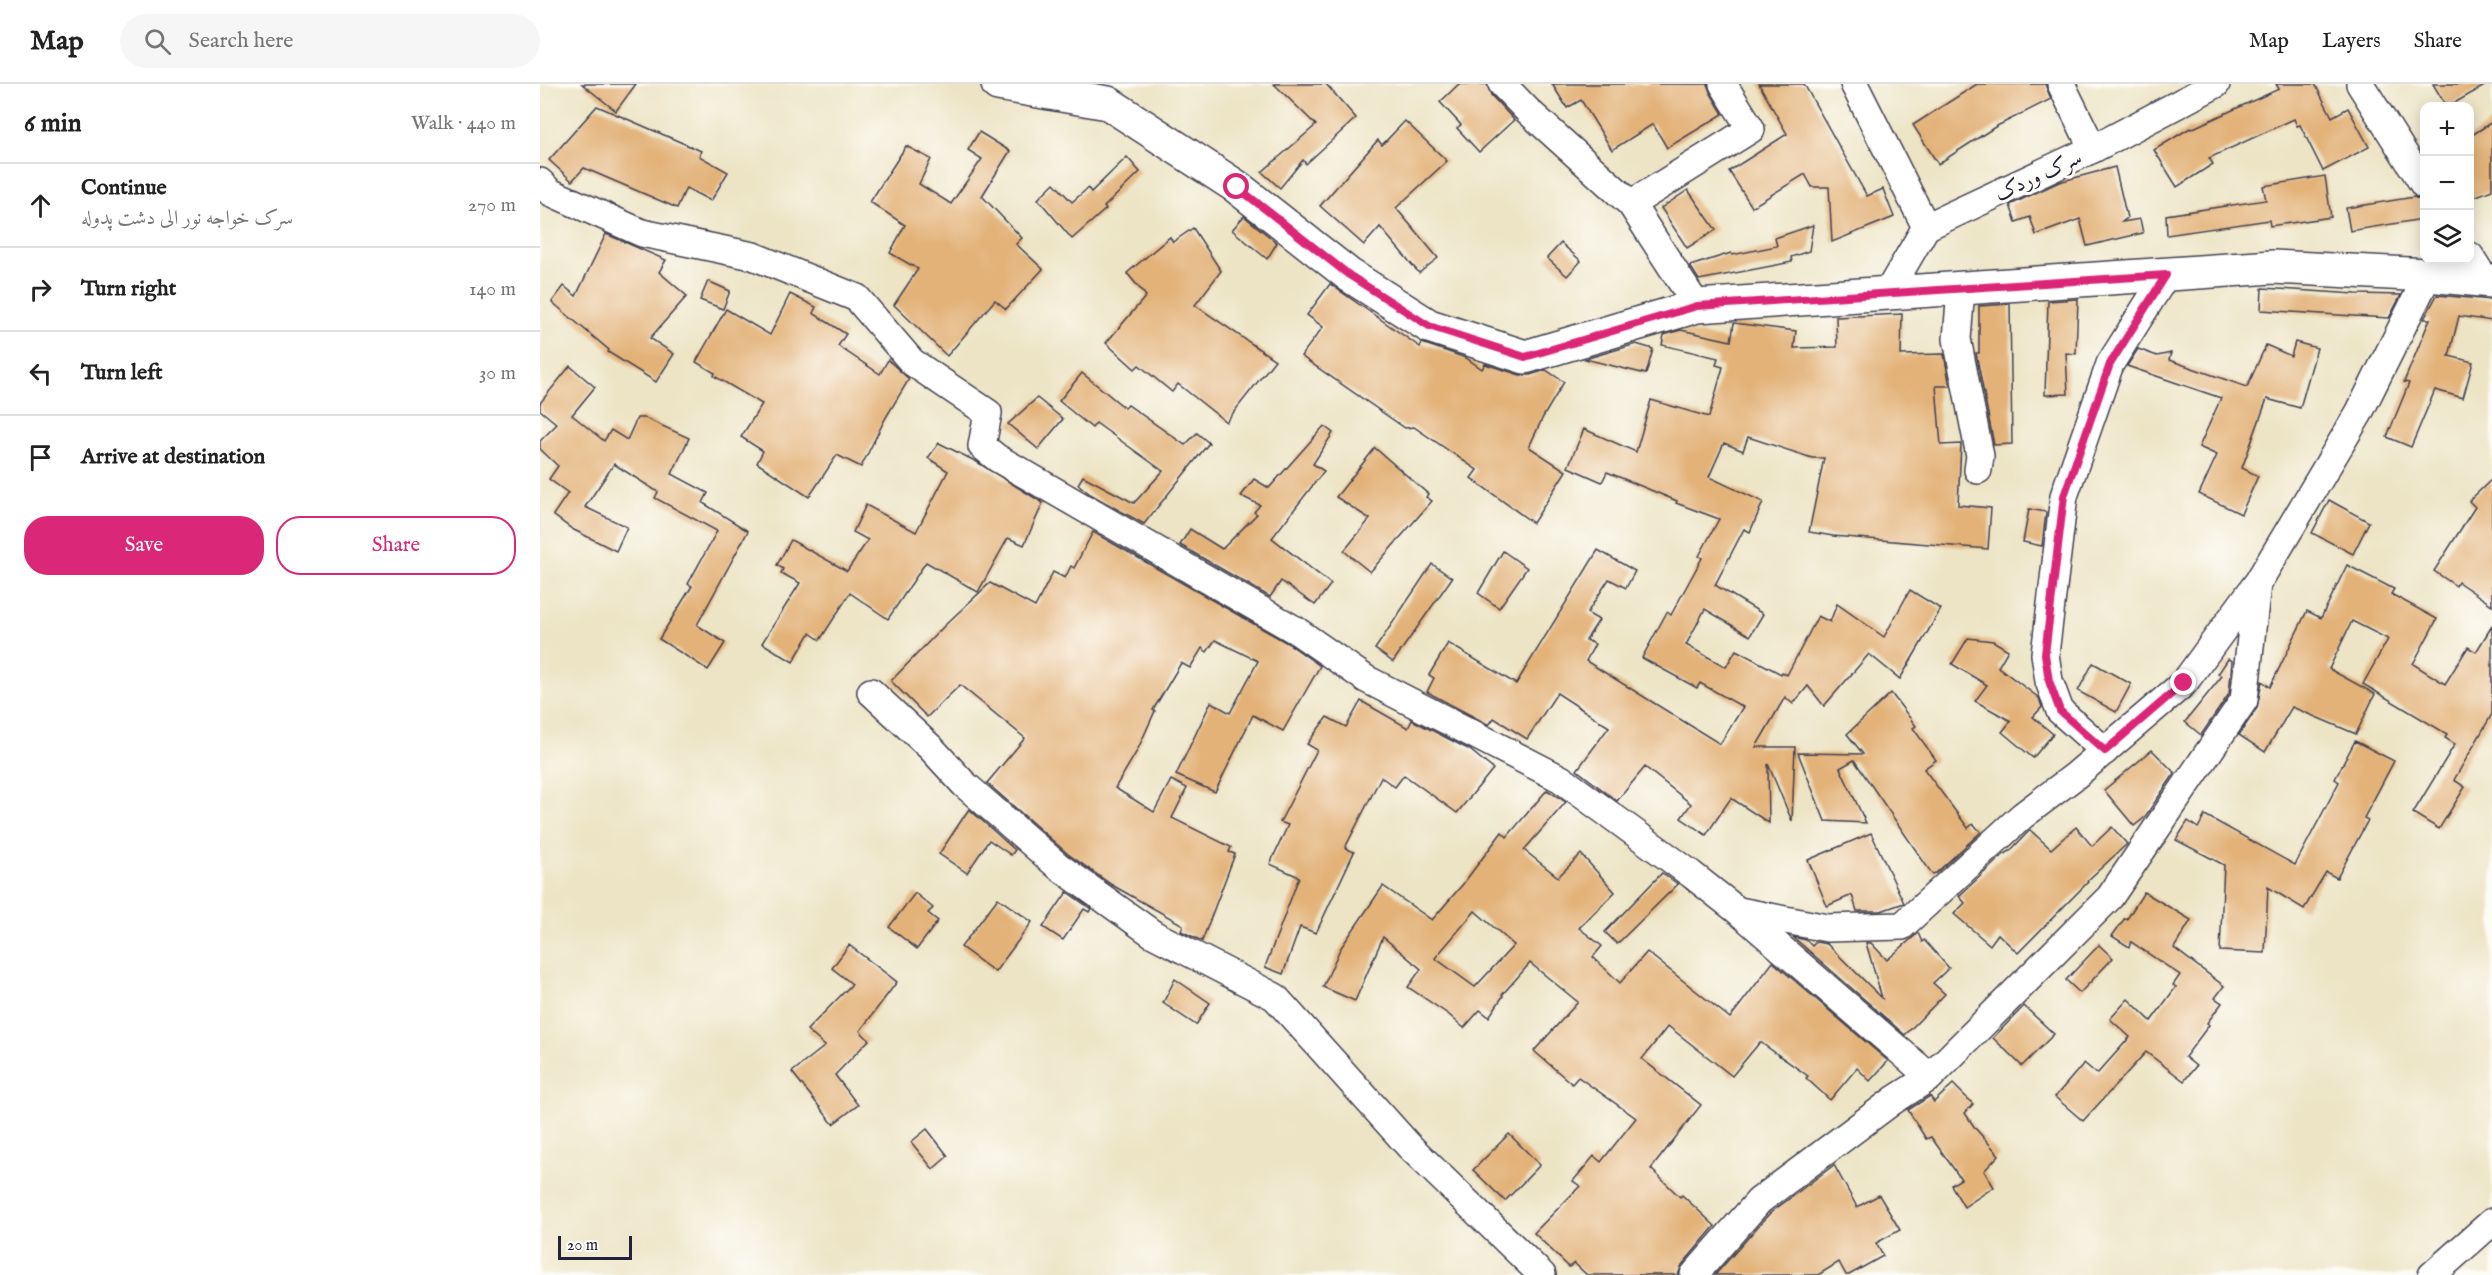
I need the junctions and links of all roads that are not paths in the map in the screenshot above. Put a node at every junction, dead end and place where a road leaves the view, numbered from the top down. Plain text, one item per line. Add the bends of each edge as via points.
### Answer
1 (998, 84) edge
2 (1502, 84) edge
3 (1723, 84) edge
4 (1854, 84) edge
5 (2061, 84) edge
6 (2216, 84) edge
7 (2360, 84) edge
8 (2093, 149) junction
9 (2420, 179) edge
10 (540, 182) edge
11 (1631, 204) junction
12 (1926, 227) junction
13 (2482, 273) edge
14 (2166, 275) junction
15 (2428, 275) junction
16 (1961, 289) junction
17 (1887, 294) junction
18 (1697, 306) junction
19 (1978, 470) dead end
20 (2257, 584) junction
21 (871, 692) dead end
22 (2105, 751) junction
23 (1738, 910) junction
24 (1930, 1077) junction
25 (2492, 1222) edge
26 (1542, 1275) edge
27 (1694, 1275) edge
28 (2432, 1275) edge

1 - 18 main road via 1108,103 1237,187 1349,275 1429,326 1525,357
2 - 11 street
3 - 11 street via 1751,129
4 - 12 street
5 - 8 street
6 - 8 street, سرک وردک
7 - 9 street
8 - 12 street, سرک وردک
10 - 23 street via 550,192 642,233 753,256 857,298 912,362 987,413 982,446 997,458 1297,631 1366,679 1561,779
11 - 18 street
12 - 17 street
13 - 15 main road
14 - 15 main road via 2273,267
14 - 16 main road
14 - 22 street via 2110,364 2064,496 2045,654 2049,681 2060,711
15 - 20 street via 2359,413
16 - 17 main road
16 - 19 street via 1957,339 1980,456
17 - 18 main road
20 - 22 street via 2184,683
20 - 24 street via 2244,700 2110,897
21 - 26 street via 964,784 1058,866 1153,933 1275,997 1409,1146
22 - 23 street via 2022,816 1902,926 1827,928
23 - 24 street
24 - 27 street via 1758,1201
25 - 28 street

